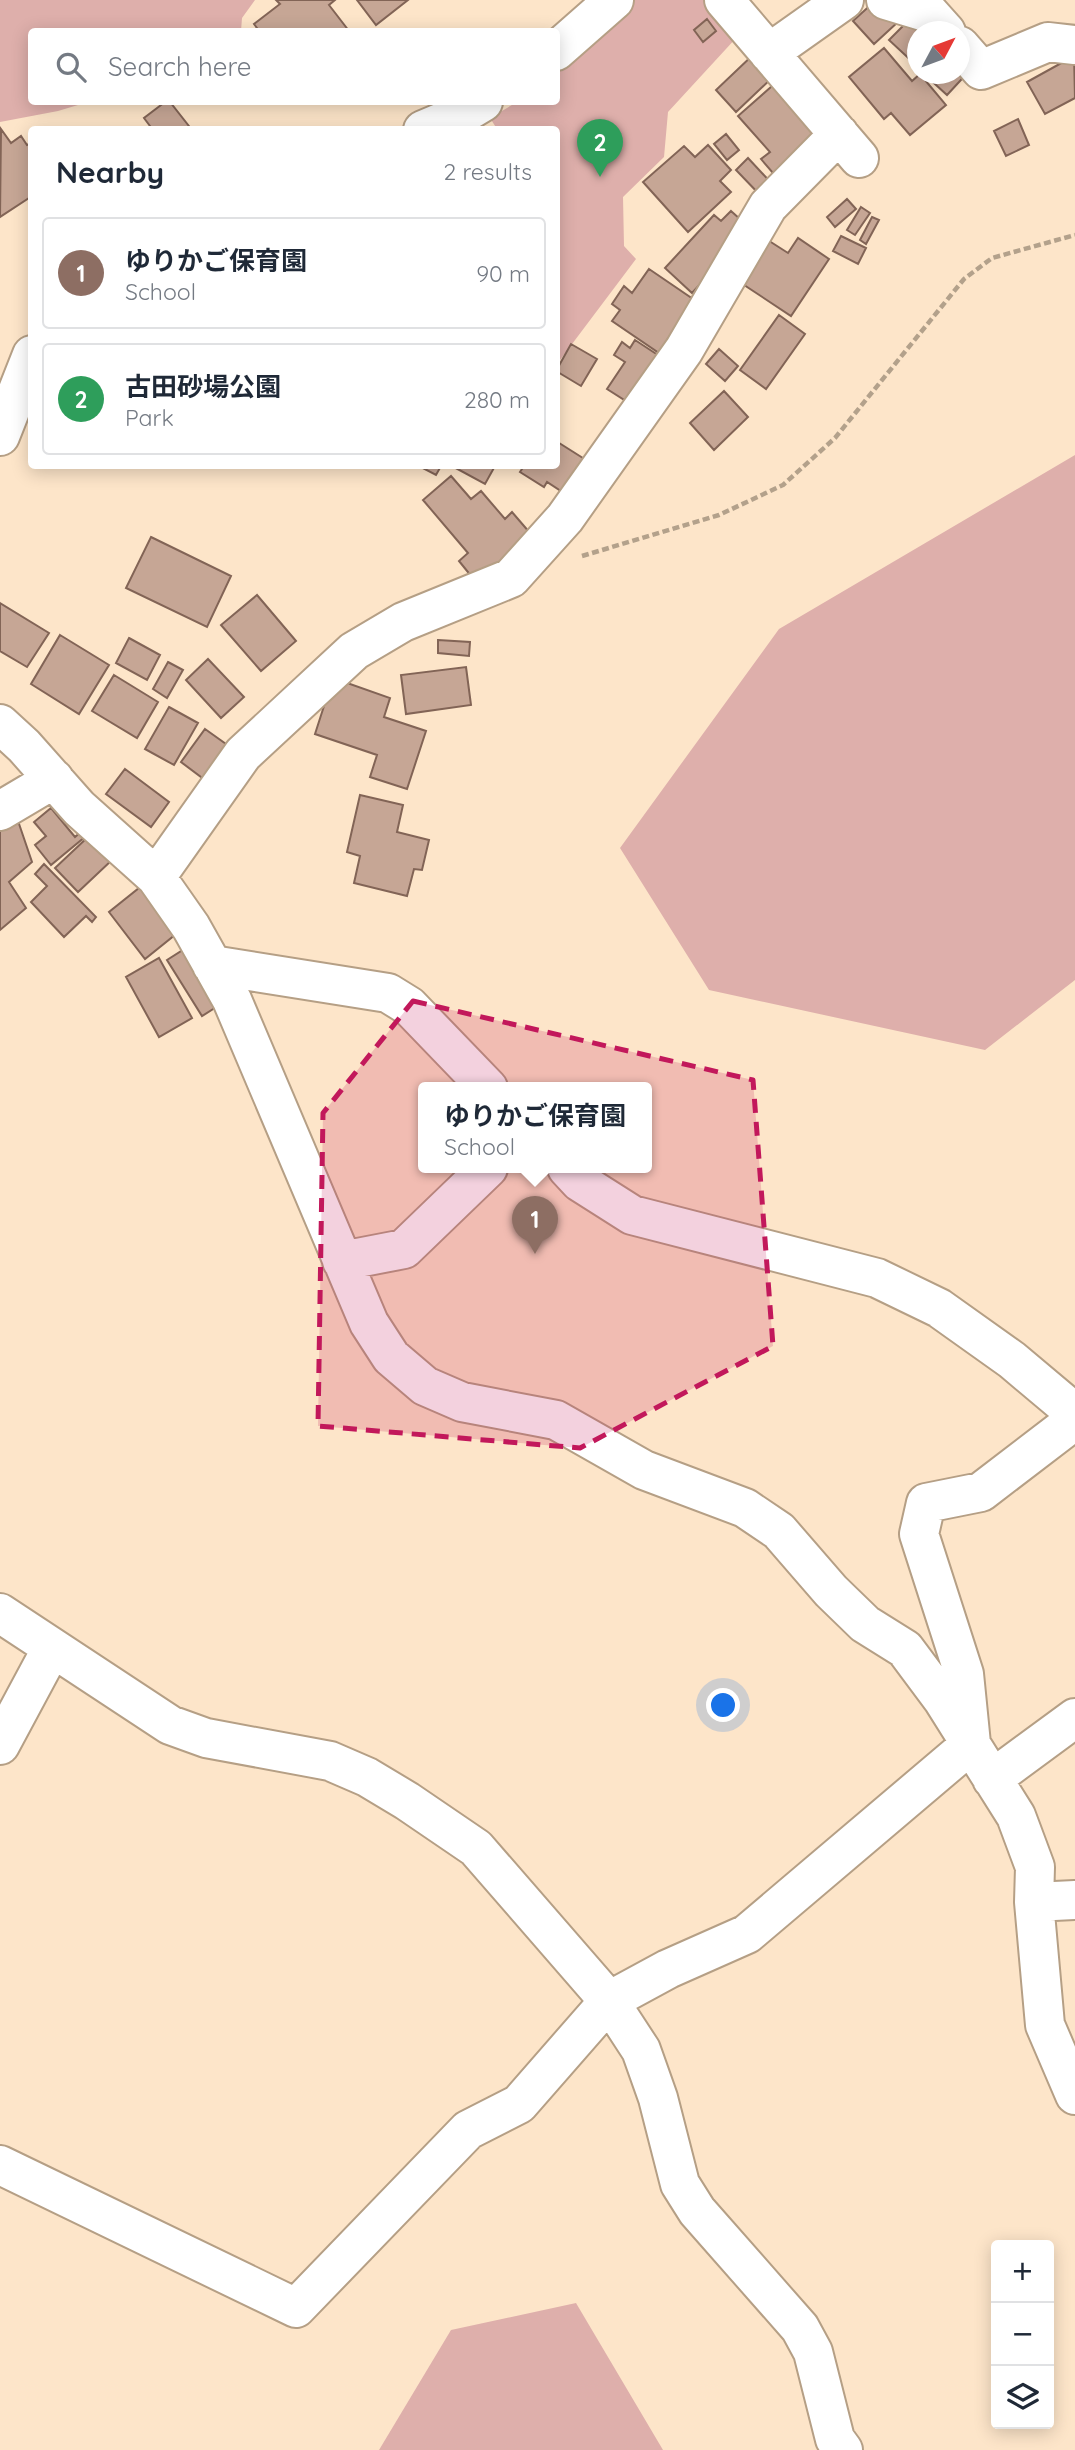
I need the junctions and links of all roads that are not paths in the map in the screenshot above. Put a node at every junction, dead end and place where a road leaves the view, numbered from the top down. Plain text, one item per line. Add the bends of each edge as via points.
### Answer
1 (614, 0) edge
2 (724, 0) edge
3 (844, 0) edge
4 (886, 0) edge
5 (936, 21) edge
6 (1075, 45) edge
7 (560, 47) edge
8 (769, 53) junction
9 (970, 57) edge
10 (478, 105) edge
11 (432, 126) edge
12 (28, 364) edge
13 (2, 423) edge
14 (0, 723) edge
15 (54, 779) junction
16 (0, 811) edge
17 (156, 877) junction
18 (212, 965) junction
19 (482, 1082) edge
20 (483, 1173) edge
21 (572, 1173) edge
22 (342, 1261) junction
23 (1075, 1413) edge
24 (1075, 1420) edge
25 (0, 1613) edge
26 (52, 1648) junction
27 (1075, 1718) edge
28 (971, 1744) junction
29 (0, 1745) edge
30 (992, 1779) junction
31 (1075, 1900) edge
32 (1034, 1902) junction
33 (609, 2001) junction
34 (1075, 2095) edge
35 (0, 2165) edge
36 (843, 2450) edge

1 - 7 street
2 - 8 street
3 - 8 street
4 - 5 street via 929,13
6 - 9 street via 1048,42 981,70
8 - 17 street via 849,146 768,206 684,350 565,519 511,578 403,622 354,651 243,754
10 - 11 street
12 - 13 street
14 - 15 street
15 - 16 street
15 - 17 street via 79,808
17 - 18 street
18 - 19 street via 388,993 409,1006
18 - 22 street via 232,1000
20 - 22 street via 404,1248
21 - 23 street via 632,1215 877,1278 939,1308
22 - 28 street via 369,1323 391,1357 425,1386 462,1402 556,1420 644,1470 745,1508 779,1531 865,1623 905,1649
24 - 28 street via 981,1492 926,1503 919,1534 964,1674
25 - 26 street
26 - 29 street
26 - 33 street via 170,1726 206,1738 330,1761 407,1801 477,1848
27 - 30 street
28 - 30 street
28 - 33 street via 747,1934
30 - 32 street via 1016,1816 1035,1867
31 - 32 street
32 - 34 street via 1045,2025
33 - 35 street via 519,2104 468,2130 296,2308
33 - 36 street via 641,2050 680,2184 697,2211 800,2328 813,2352 835,2439

